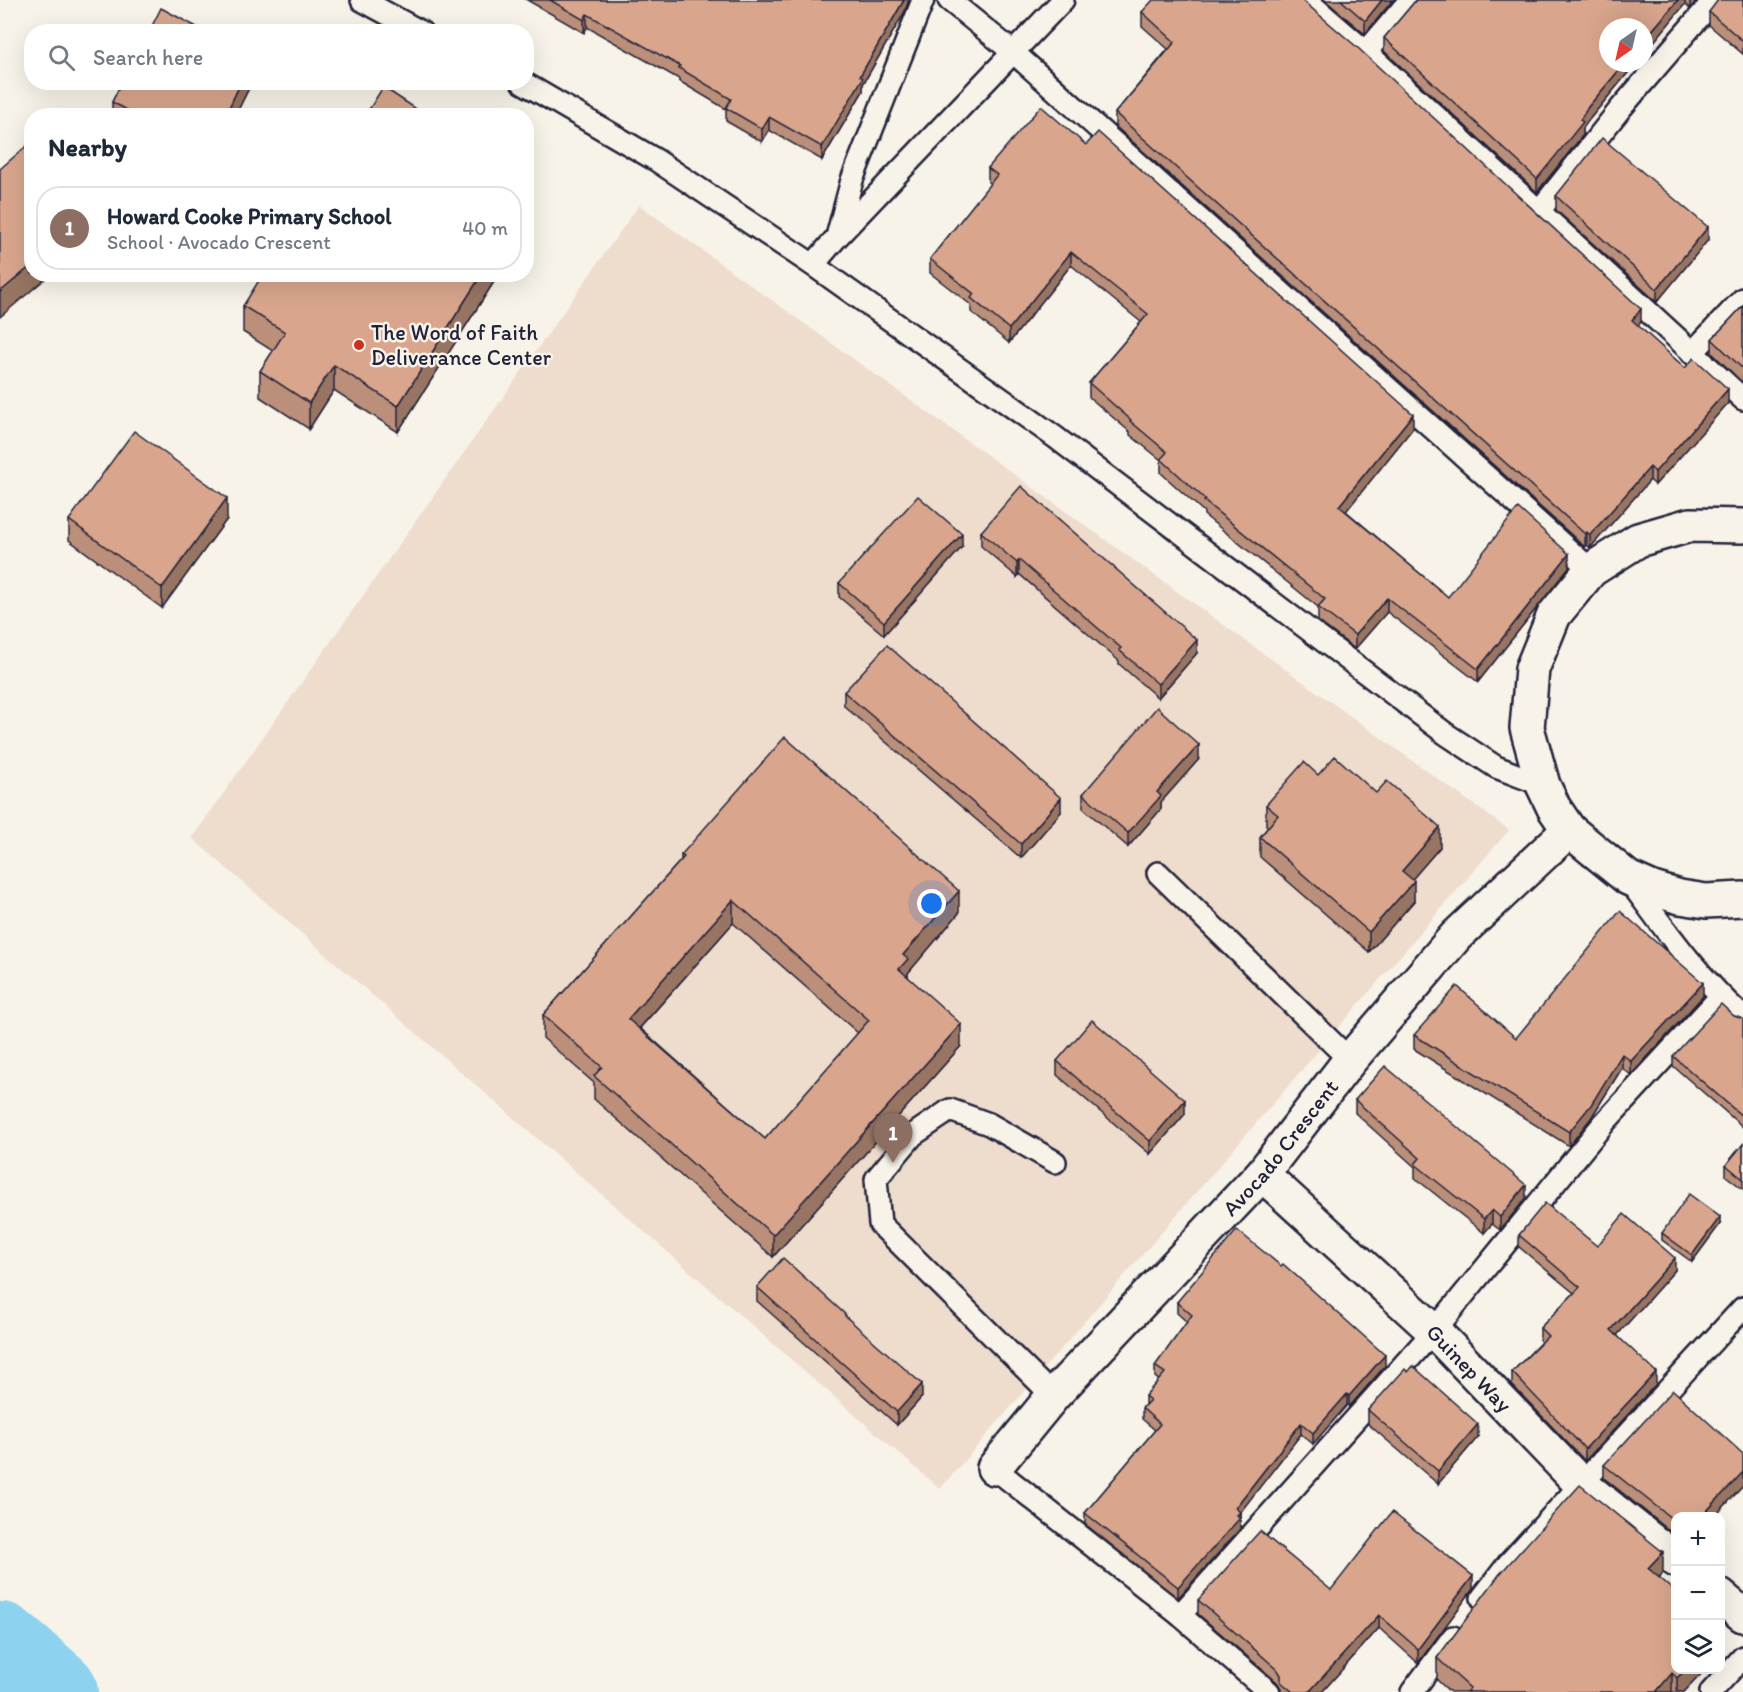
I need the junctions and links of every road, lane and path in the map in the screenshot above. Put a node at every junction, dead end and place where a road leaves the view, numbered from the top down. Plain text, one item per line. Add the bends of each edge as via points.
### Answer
1 (362, 0) edge
2 (923, 0) edge
3 (949, 0) edge
4 (1063, 0) edge
5 (1306, 0) edge
6 (1410, 0) edge
7 (1714, 0) edge
8 (406, 24) edge
9 (1013, 52) junction
10 (1366, 52) junction
11 (534, 89) edge
12 (1539, 211) junction
13 (837, 237) junction
14 (813, 265) junction
15 (1743, 299) edge
16 (1692, 353) junction
17 (1743, 399) edge
18 (1743, 526) edge
19 (1591, 570) junction
20 (1543, 785) junction
21 (1569, 830) junction
22 (1158, 873) dead end
23 (1628, 878) junction
24 (1743, 898) edge
25 (1720, 997) junction
26 (1743, 1017) edge
27 (1350, 1060) junction
28 (1055, 1162) dead end
29 (1262, 1174) junction
30 (1743, 1308) edge
31 (1434, 1331) junction
32 (1053, 1396) junction
33 (994, 1468) joint
34 (1582, 1485) junction
35 (1671, 1556) edge
36 (1725, 1600) edge
37 (1180, 1615) junction
38 (1743, 1615) edge
39 (1743, 1657) edge
40 (1269, 1692) edge
41 (1412, 1692) edge
42 (1711, 1692) edge

1 - 8 lane
2 - 13 lane via 852,180
3 - 9 lane
4 - 9 lane
5 - 10 lane
6 - 10 lane
7 - 12 lane
9 - 13 lane
9 - 19 lane
10 - 12 lane
11 - 14 lane via 656,160
12 - 16 lane
13 - 14 lane
14 - 20 lane via 1055,437 1446,734 1496,767
15 - 16 lane
16 - 17 lane
18 - 19 street via 1690,525 1648,537
19 - 20 street via 1554,615 1532,669 1527,728
20 - 21 street
21 - 23 street
21 - 27 street, Avocado Crescent via 1456,936
22 - 27 lane
23 - 24 street via 1680,897 1706,901
23 - 25 lane
25 - 26 lane
25 - 31 lane via 1604,1124
27 - 29 street, Avocado Crescent
28 - 32 lane via 988,1124 950,1110 913,1135 876,1179 880,1224
29 - 31 street, Guinep Way
29 - 32 street, Avocado Crescent
30 - 34 lane
31 - 34 street, Guinep Way
31 - 37 lane
32 - 33 street, Avocado Crescent
33 - 37 lane
34 - 35 street, Guinep Way
34 - 41 lane via 1509,1563
36 - 38 street
37 - 40 lane
39 - 42 lane

